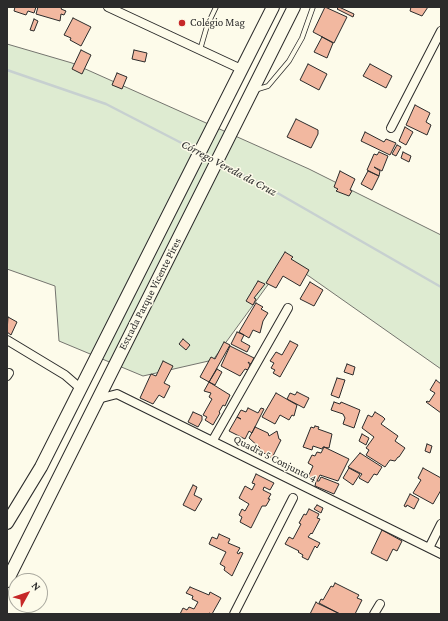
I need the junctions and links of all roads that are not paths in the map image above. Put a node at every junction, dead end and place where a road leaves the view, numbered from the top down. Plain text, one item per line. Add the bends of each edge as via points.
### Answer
1 (108, 7) edge
2 (216, 7) edge
3 (273, 7) edge
4 (294, 7) edge
5 (313, 7) edge
6 (441, 31) edge
7 (200, 51) junction
8 (241, 69) junction
9 (251, 91) junction
10 (391, 128) dead end
11 (288, 308) dead end
12 (7, 340) edge
13 (80, 388) junction
14 (97, 400) junction
15 (213, 440) junction
16 (293, 498) dead end
17 (7, 523) edge
18 (441, 524) edge
19 (429, 548) junction
20 (441, 554) edge
21 (7, 581) edge
22 (380, 604) dead end
23 (234, 614) edge
24 (374, 614) edge

1 - 7 street
2 - 7 lane
3 - 8 main road, Estrada Parque Vicente Pires
4 - 9 main road, Estrada Parque Vicente Pires
5 - 9 lane via 302,38 288,61 268,86
6 - 10 street
7 - 8 street
8 - 13 main road, Estrada Parque Vicente Pires
9 - 14 main road, Estrada Parque Vicente Pires
11 - 15 street
12 - 13 street via 65,375
13 - 17 main road, Estrada Parque Vicente Pires via 41,467
14 - 15 street, Quadra 5 Conjunto 4 via 117,394
14 - 21 main road, Estrada Parque Vicente Pires
15 - 19 street, Quadra 5 Conjunto 4
16 - 23 street
18 - 19 street
19 - 20 street, Quadra 5 Conjunto 4
22 - 24 street

